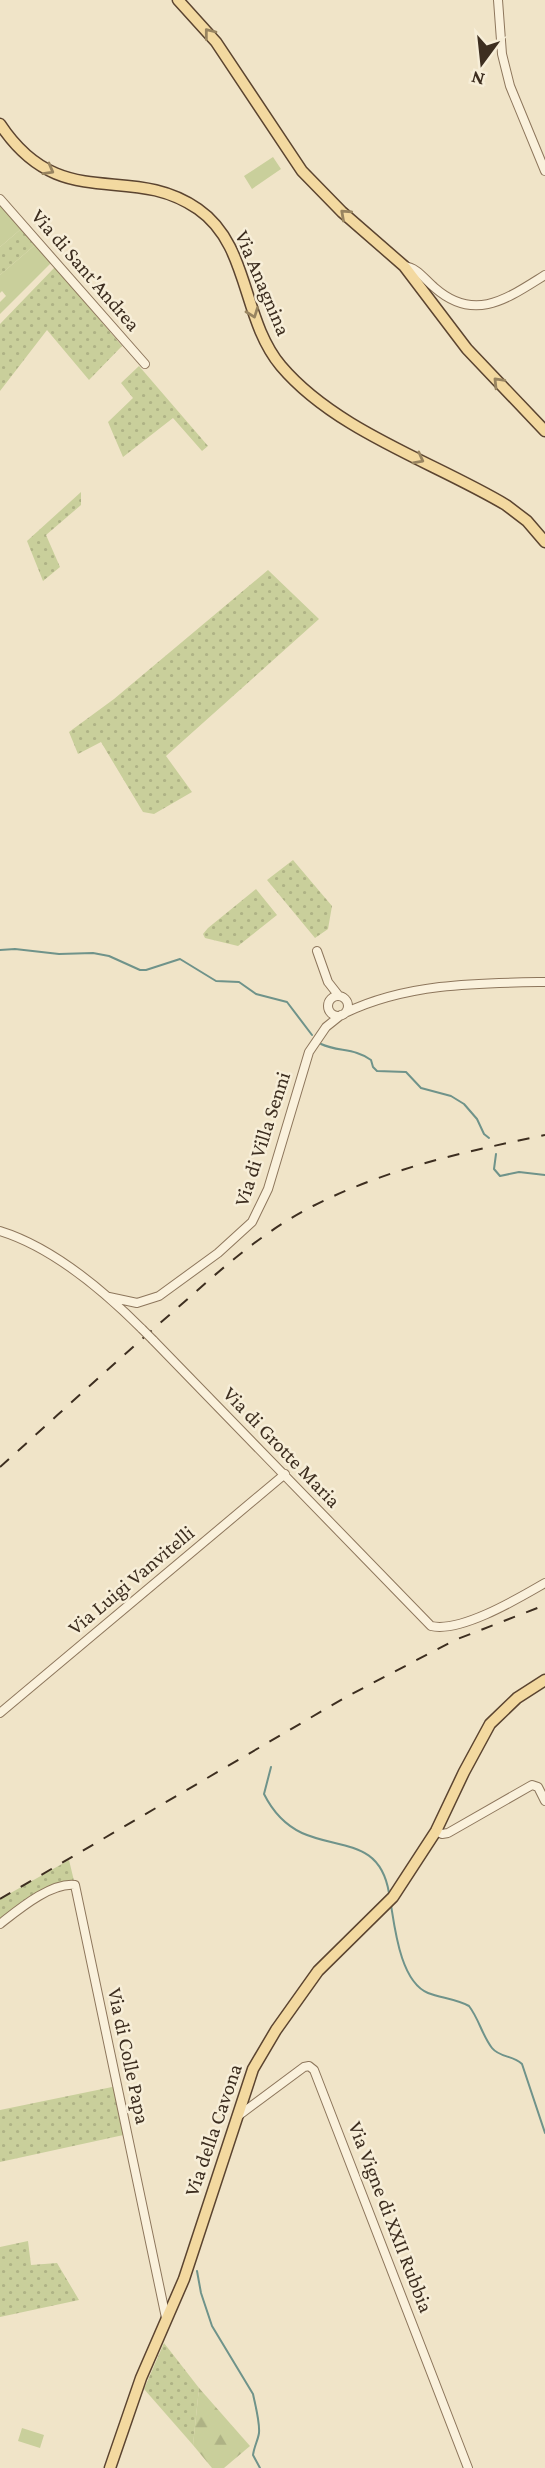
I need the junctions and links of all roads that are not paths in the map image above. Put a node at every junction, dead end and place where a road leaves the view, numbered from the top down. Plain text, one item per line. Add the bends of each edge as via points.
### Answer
1 (178, 0) edge
2 (498, 0) edge
3 (0, 124) edge
4 (545, 172) edge
5 (0, 199) edge
6 (404, 266) junction
7 (545, 275) edge
8 (145, 364) dead end
9 (545, 431) edge
10 (545, 542) edge
11 (317, 951) dead end
12 (545, 982) edge
13 (339, 998) junction
14 (369, 1002) junction
15 (329, 1011) junction
16 (343, 1014) junction
17 (326, 1027) junction
18 (0, 1231) edge
19 (109, 1297) junction
20 (285, 1474) junction
21 (545, 1583) edge
22 (545, 1680) edge
23 (0, 1713) edge
24 (545, 1801) edge
25 (436, 1831) junction
26 (0, 1924) edge
27 (236, 2118) junction
28 (167, 2319) junction
29 (110, 2468) edge
30 (468, 2468) edge

6 -> 1 main road via 302,172 216,43
2 - 4 street via 502,54 510,86
3 -> 10 main road, Via Anagnina via 22,150 54,174 84,183 164,193 205,214 233,251 267,346 306,392 345,420 513,510
5 - 8 street, Via di Sant'Andrea
6 - 7 street via 414,268 451,299 480,306 503,300
9 -> 6 main road via 467,349
11 - 13 street
12 - 14 street, Via di Villa Senni via 456,986
13 - 14 street, Via di Villa Senni
13 - 15 street, Via di Villa Senni via 328,1004
13 - 16 street via 348,1005
14 - 16 street, Via di Villa Senni
15 - 16 street
15 - 17 street, Via di Villa Senni
16 - 17 street, Via di Villa Senni
17 - 19 street, Via di Villa Senni via 309,1052 274,1173 252,1222 159,1296 137,1303
18 - 19 street, Via di Grotte Maria via 41,1249
19 - 20 street, Via di Grotte Maria, bridge
20 - 21 street, Via di Grotte Maria via 431,1626 486,1614
20 - 23 street, Via Luigi Vanvitelli
22 - 25 main road, Via della Cavona via 490,1724
24 - 25 street via 532,1785 448,1833
25 - 27 main road, Via della Cavona via 390,1900 318,1971 276,2030 253,2069
26 - 28 street, Via di Colle Papa via 38,1896 75,1885
27 - 28 main road, Via della Cavona
27 - 30 street, Via Vigne di XXII Rubbia via 304,2067 314,2070
28 - 29 main road, Via della Cavona

